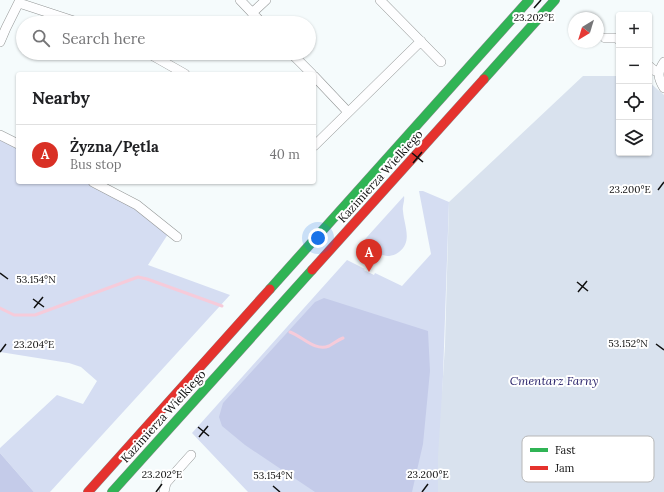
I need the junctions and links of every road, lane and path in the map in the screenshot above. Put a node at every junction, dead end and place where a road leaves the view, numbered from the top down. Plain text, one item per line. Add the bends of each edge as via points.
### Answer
1 (240, 0) edge
2 (266, 0) edge
3 (380, 0) edge
4 (529, 0) edge
5 (555, 0) edge
6 (20, 2) edge
7 (252, 13) junction
8 (60, 16) edge
9 (255, 16) edge
10 (605, 38) dead end
11 (616, 38) edge
12 (421, 41) junction
13 (0, 42) edge
14 (160, 60) edge
15 (298, 60) edge
16 (441, 62) dead end
17 (664, 62) edge
18 (652, 68) edge
19 (181, 72) edge
20 (310, 72) edge
21 (659, 72) junction
22 (316, 78) edge
23 (664, 88) edge
24 (348, 112) junction
25 (0, 135) edge
26 (16, 143) edge
27 (316, 144) edge
28 (97, 184) edge
29 (334, 231) junction
30 (177, 236) dead end
31 (191, 455) dead end
32 (111, 466) junction
33 (124, 478) junction
34 (88, 492) edge
35 (112, 492) edge
36 (164, 492) edge

1 - 7 street
2 - 7 street
3 - 12 street
4 - 29 main road, Kazimierza Wielkiego
5 - 29 main road, Kazimierza Wielkiego via 408,164
6 - 8 street
6 - 13 street
7 - 9 street
10 - 11 street
12 - 16 street
12 - 24 street
14 - 19 street
15 - 20 street
17 - 21 street
18 - 21 street
21 - 23 street
22 - 24 street
24 - 27 street
25 - 26 street
28 - 30 street via 137,205
29 - 32 main road, Kazimierza Wielkiego
29 - 33 main road, Kazimierza Wielkiego
31 - 36 street via 166,483
32 - 33 main road via 117,464 122,468
32 - 34 main road, Kazimierza Wielkiego
33 - 35 main road, Kazimierza Wielkiego

